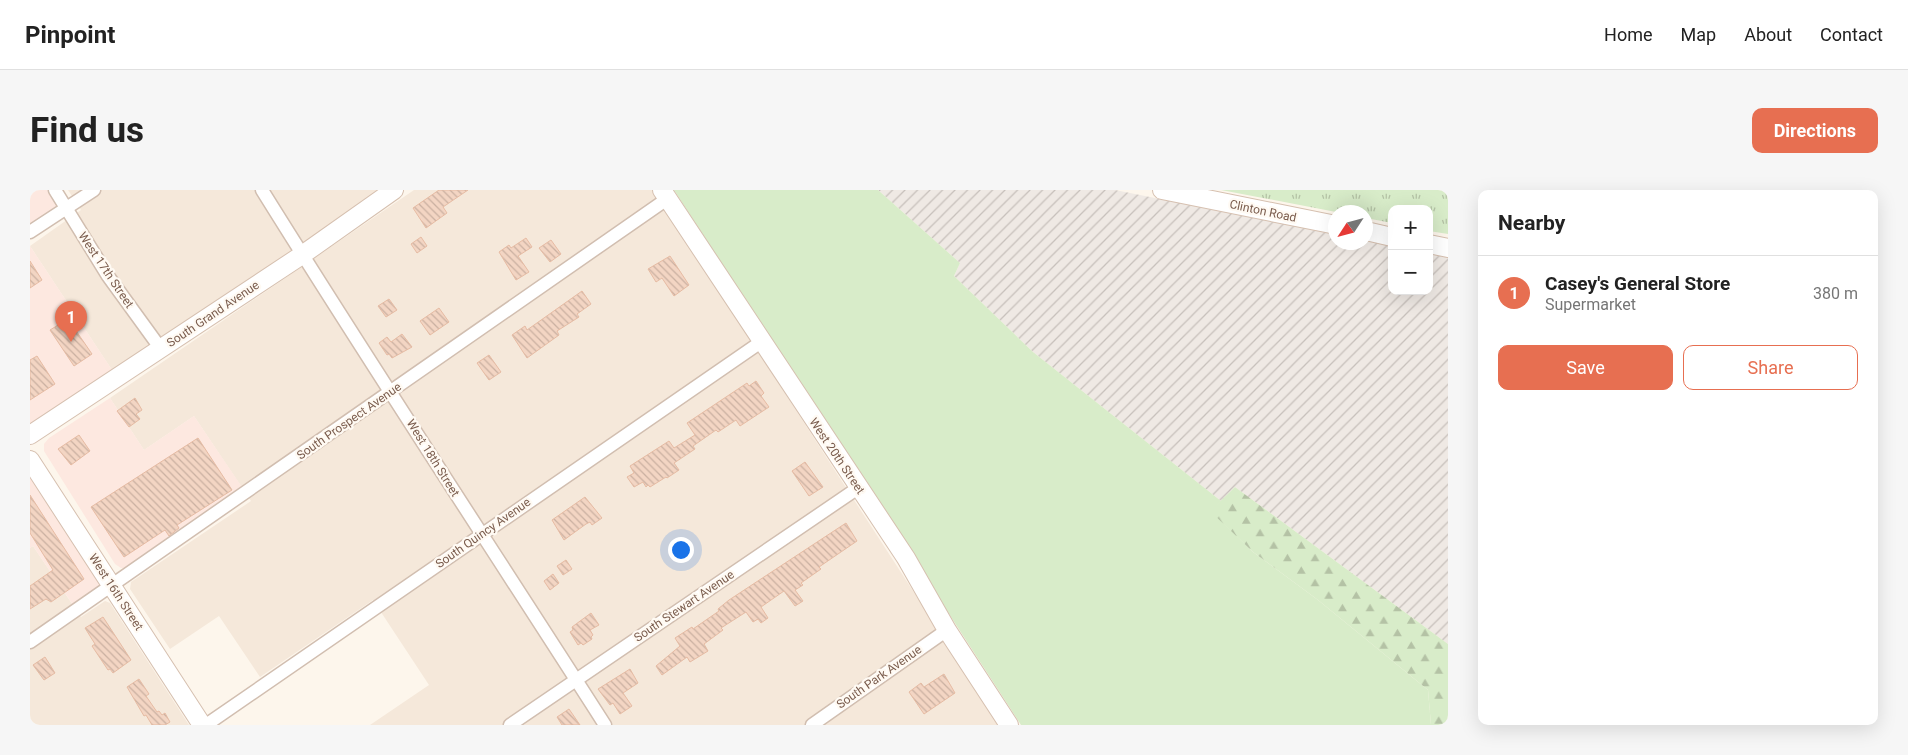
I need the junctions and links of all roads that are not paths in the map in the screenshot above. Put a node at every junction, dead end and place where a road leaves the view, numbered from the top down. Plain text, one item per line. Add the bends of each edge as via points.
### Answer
1 (55, 190) edge
2 (94, 190) edge
3 (262, 190) edge
4 (394, 190) edge
5 (1162, 190) edge
6 (665, 194) edge
7 (66, 208) junction
8 (1328, 223) edge
9 (30, 232) edge
10 (1373, 233) edge
11 (1388, 236) edge
12 (1433, 245) edge
13 (1448, 248) edge
14 (302, 255) junction
15 (761, 342) junction
16 (161, 349) junction
17 (391, 391) junction
18 (30, 436) edge
19 (30, 460) edge
20 (858, 488) junction
21 (481, 535) junction
22 (111, 587) junction
23 (947, 630) junction
24 (30, 642) edge
25 (576, 680) junction
26 (204, 725) edge
27 (510, 725) edge
28 (605, 725) edge
29 (812, 725) edge
30 (1009, 725) edge

1 - 7 street, West 17th Street
2 - 7 street
3 - 14 street, West 18th Street
4 - 14 street, South Grand Avenue
5 - 8 street, Clinton Road
6 - 15 street, West 20th Street
6 - 17 street, South Prospect Avenue
7 - 9 street
7 - 16 street, West 17th Street via 108,276
10 - 11 street
12 - 13 street
14 - 16 street, South Grand Avenue
14 - 17 street, West 18th Street
15 - 20 street, West 20th Street
15 - 21 street, South Quincy Avenue
16 - 18 street, South Grand Avenue
17 - 21 street, West 18th Street
17 - 22 street, South Prospect Avenue
19 - 22 street, West 16th Street
20 - 23 street, West 20th Street via 906,558
20 - 25 street, South Stewart Avenue
21 - 25 street, West 18th Street
21 - 26 street, South Quincy Avenue
22 - 24 street, South Prospect Avenue
22 - 26 street, West 16th Street
23 - 29 street, South Park Avenue
23 - 30 street, West 20th Street
25 - 27 street, South Stewart Avenue
25 - 28 street, West 18th Street

